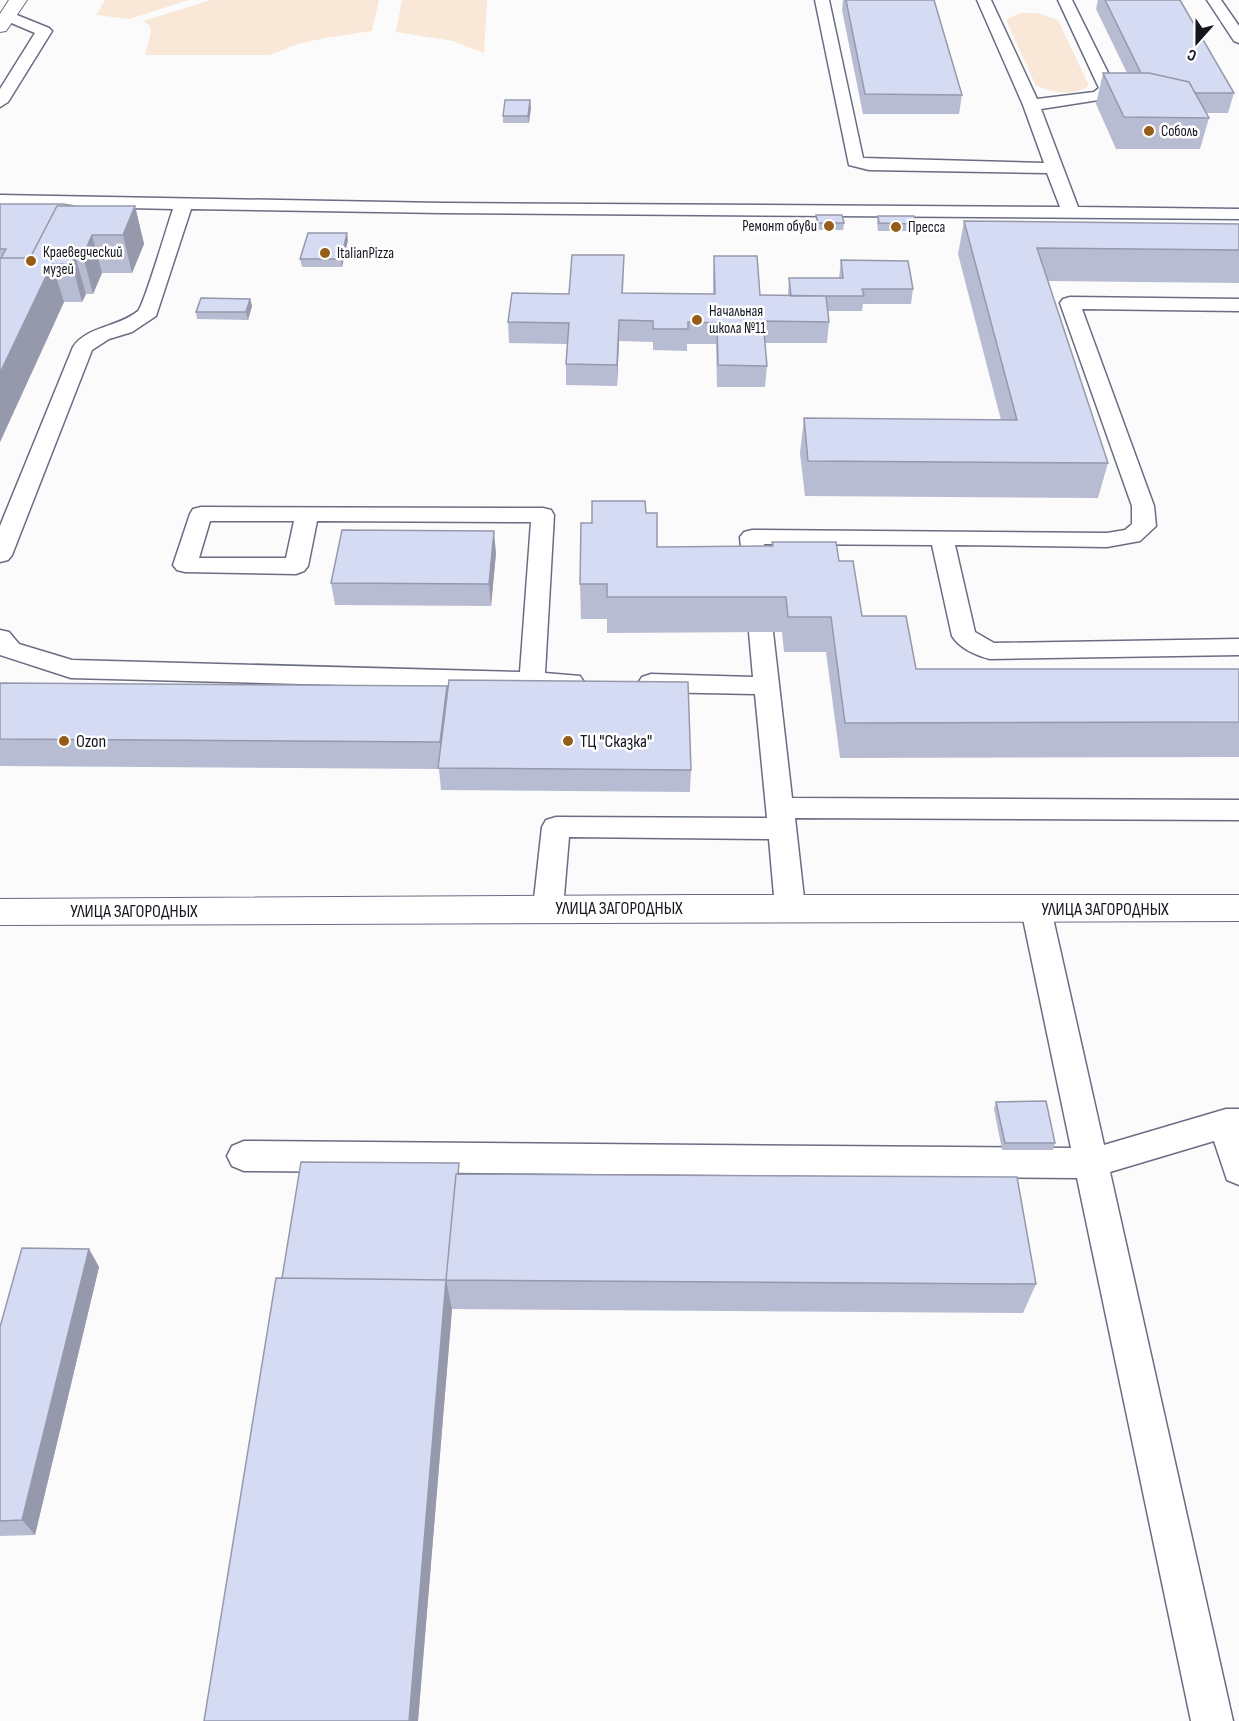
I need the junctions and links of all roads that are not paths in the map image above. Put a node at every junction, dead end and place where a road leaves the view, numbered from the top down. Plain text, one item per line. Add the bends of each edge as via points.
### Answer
1 (18, 0) edge
2 (822, 0) edge
3 (984, 0) edge
4 (1065, 0) edge
5 (1214, 0) edge
6 (1233, 19) edge
7 (4, 21) edge
8 (1239, 38) edge
9 (0, 102) edge
10 (1031, 105) junction
11 (1054, 168) junction
12 (1064, 194) junction
13 (1087, 194) dead end
14 (0, 200) edge
15 (184, 203) junction
16 (1071, 213) junction
17 (1239, 214) edge
18 (1239, 305) edge
19 (307, 515) junction
20 (942, 538) junction
21 (0, 555) edge
22 (756, 581) edge
23 (762, 632) edge
24 (0, 638) edge
25 (1239, 647) edge
26 (532, 681) junction
27 (591, 682) edge
28 (626, 683) edge
29 (767, 686) junction
30 (1239, 810) edge
31 (781, 818) junction
32 (548, 908) junction
33 (790, 908) junction
34 (1239, 908) edge
35 (1036, 909) junction
36 (0, 912) edge
37 (1233, 1123) edge
38 (244, 1156) dead end
39 (1091, 1163) junction
40 (1239, 1170) edge
41 (1212, 1721) edge

1 - 7 main road
2 - 11 lane via 855,161 869,165
3 - 10 lane
4 - 10 lane via 1108,89 1099,96
5 - 6 lane
6 - 8 lane
7 - 9 lane via 44,31
10 - 11 lane
11 - 12 lane
12 - 13 lane
12 - 16 lane
14 - 15 lane
15 - 16 lane
15 - 21 lane via 149,312 83,347
16 - 17 lane
18 - 20 lane via 1070,303 1143,507 1144,526 1132,536 1107,540
19 - 19 lane via 201,514 185,565 296,566
19 - 26 lane via 543,515
20 - 22 lane via 752,537
20 - 25 lane via 964,636 990,651
23 - 29 lane
24 - 26 lane via 10,650 71,669
26 - 27 lane
28 - 29 lane
29 - 31 lane
30 - 31 lane
31 - 32 lane via 556,827
31 - 33 lane
32 - 33 main road, УЛИЦА ЗАГОРОДНЫХ
32 - 36 main road, УЛИЦА ЗАГОРОДНЫХ
33 - 35 main road, УЛИЦА ЗАГОРОДНЫХ
34 - 35 main road, УЛИЦА ЗАГОРОДНЫХ
35 - 39 lane
37 - 39 lane
37 - 40 lane
38 - 39 lane
39 - 41 lane

